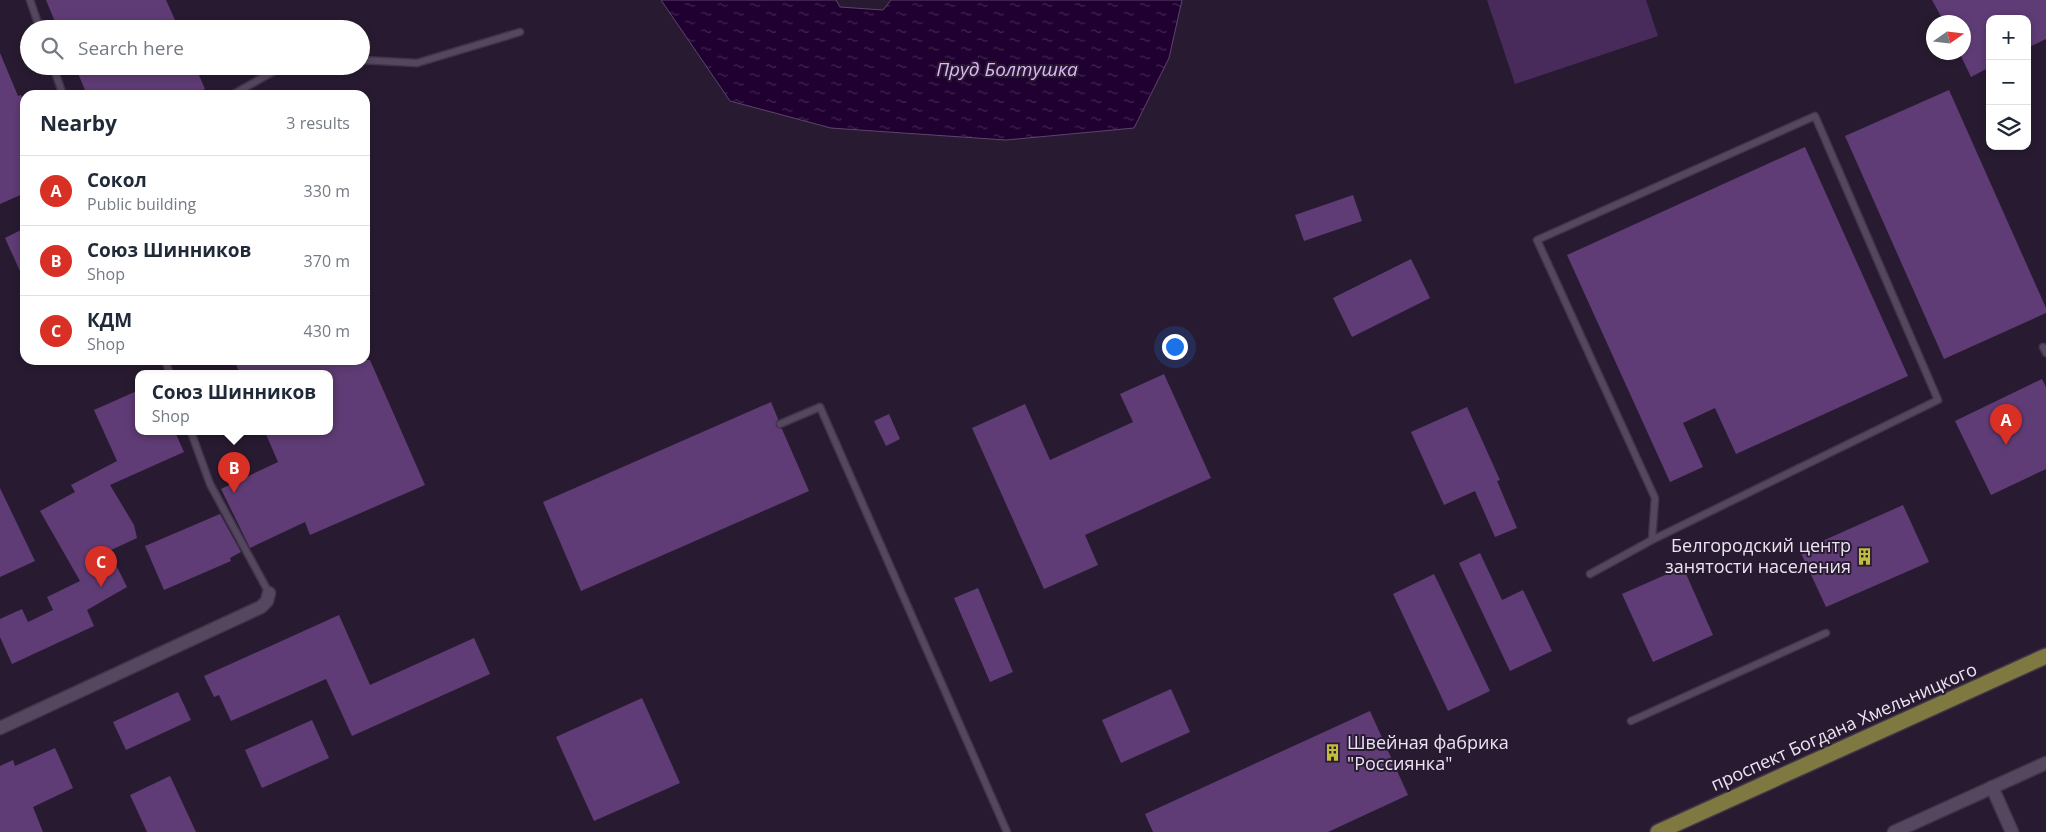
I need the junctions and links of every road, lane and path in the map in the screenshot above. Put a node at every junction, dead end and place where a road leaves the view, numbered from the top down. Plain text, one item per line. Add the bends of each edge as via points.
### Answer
1 (30, 0) edge
2 (37, 20) edge
3 (520, 32) dead end
4 (370, 60) edge
5 (56, 75) edge
6 (267, 75) edge
7 (62, 90) edge
8 (241, 90) edge
9 (780, 424) dead end
10 (192, 435) edge
11 (1652, 540) junction
12 (1590, 574) dead end
13 (269, 593) joint
14 (1826, 633) dead end
15 (2046, 656) edge
16 (1631, 721) dead end
17 (0, 728) edge
18 (2046, 762) edge
19 (1992, 787) junction
20 (1007, 832) edge
21 (1658, 832) edge
22 (1894, 832) edge
23 (2012, 832) edge

1 - 2 lane
3 - 4 lane via 417,63
5 - 7 lane
6 - 8 lane
9 - 20 lane via 820,406
10 - 13 lane via 210,484
11 - 11 lane via 1938,400 1815,116 1536,240 1655,498
11 - 12 lane
13 - 17 street via 261,608
14 - 16 lane
15 - 21 main road, проспект Богдана Хмельницкого
18 - 19 street
19 - 22 street
19 - 23 street

